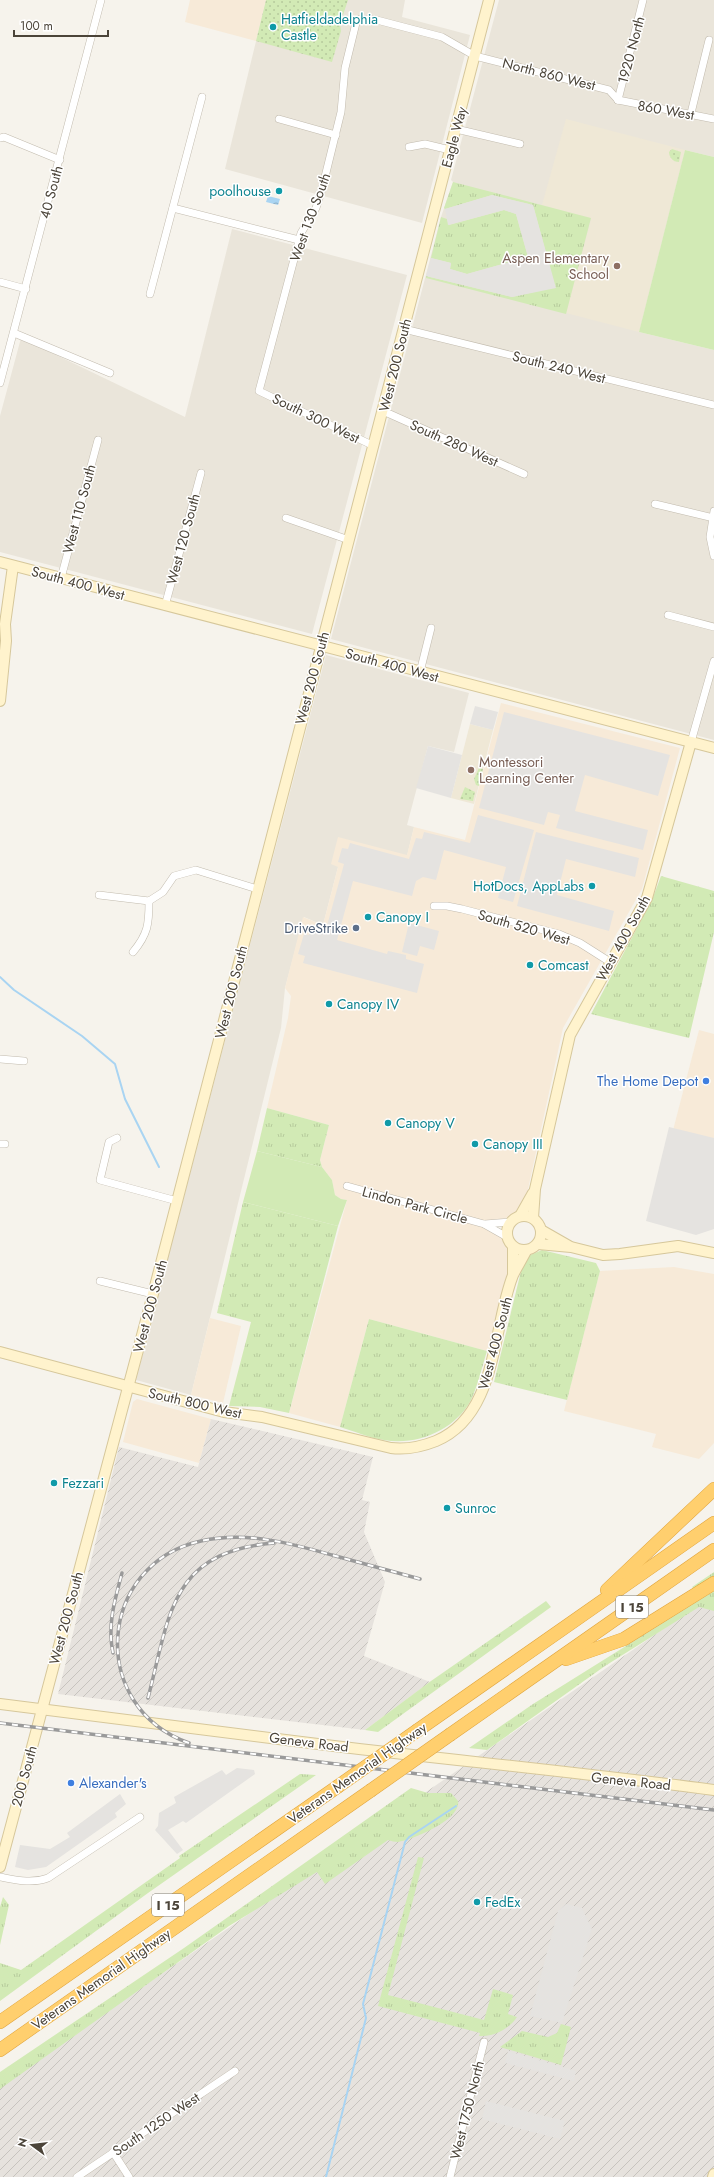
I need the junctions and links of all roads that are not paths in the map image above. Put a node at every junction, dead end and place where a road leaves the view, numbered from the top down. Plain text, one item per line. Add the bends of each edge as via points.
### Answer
1 (101, 0) edge
2 (489, 0) edge
3 (643, 0) edge
4 (360, 19) joint
5 (709, 40) dead end
6 (475, 56) junction
7 (202, 97) dead end
8 (618, 100) junction
9 (691, 113) junction
10 (280, 119) dead end
11 (714, 119) edge
12 (456, 129) junction
13 (336, 135) junction
14 (0, 138) edge
15 (520, 144) dead end
16 (409, 147) dead end
17 (450, 150) junction
18 (60, 160) junction
19 (173, 208) junction
20 (299, 240) junction
21 (418, 274) joint
22 (0, 282) edge
23 (26, 289) junction
24 (150, 294) dead end
25 (404, 328) junction
26 (14, 333) junction
27 (110, 373) dead end
28 (0, 383) edge
29 (259, 391) joint
30 (714, 405) edge
31 (383, 411) junction
32 (98, 440) dead end
33 (374, 446) junction
34 (201, 473) dead end
35 (524, 474) dead end
36 (655, 504) dead end
37 (713, 516) edge
38 (286, 518) dead end
39 (349, 540) junction
40 (714, 556) edge
41 (0, 562) edge
42 (13, 566) junction
43 (61, 578) junction
44 (165, 606) junction
45 (668, 615) dead end
46 (714, 627) edge
47 (431, 628) dead end
48 (321, 646) junction
49 (714, 661) edge
50 (420, 672) junction
51 (1, 679) edge
52 (0, 701) edge
53 (691, 742) junction
54 (714, 748) edge
55 (257, 889) junction
56 (98, 895) dead end
57 (149, 901) junction
58 (434, 906) dead end
59 (133, 952) dead end
60 (610, 962) junction
61 (0, 1059) edge
62 (24, 1061) dead end
63 (117, 1138) dead end
64 (347, 1186) dead end
65 (535, 1189) junction
66 (177, 1201) junction
67 (520, 1216) junction
68 (533, 1218) junction
69 (511, 1222) junction
70 (484, 1224) junction
71 (541, 1230) junction
72 (507, 1237) junction
73 (538, 1244) junction
74 (513, 1247) junction
75 (571, 1247) junction
76 (526, 1251) junction
77 (714, 1253) edge
78 (513, 1275) junction
79 (100, 1281) dead end
80 (153, 1294) junction
81 (0, 1352) edge
82 (128, 1387) junction
83 (391, 1448) joint
84 (714, 1488) edge
85 (714, 1523) edge
86 (714, 1550) edge
87 (714, 1583) edge
88 (570, 1623) junction
89 (551, 1665) junction
90 (0, 1704) edge
91 (41, 1709) junction
92 (714, 1790) edge
93 (140, 1817) dead end
94 (0, 1867) edge
95 (0, 1876) edge
96 (0, 2022) edge
97 (484, 2042) dead end
98 (0, 2050) edge
99 (235, 2071) dead end
100 (113, 2152) junction
101 (714, 2174) edge
102 (77, 2177) edge
103 (129, 2177) edge
104 (450, 2177) edge
105 (713, 2177) edge

1 - 18 street, 40 South
2 - 6 street, Eagle Way
3 - 8 street, 1920 North
4 - 6 street, North 860 West via 373,19 442,37
4 - 13 street, West 130 South via 356,23 345,68
5 - 9 street
6 - 8 street, North 860 West via 609,90
6 - 12 street, Eagle Way
7 - 19 street
8 - 9 street, 860 West via 651,108
9 - 11 street, 860 West
10 - 13 street
12 - 15 street
12 - 17 street, Eagle Way
13 - 20 street, West 130 South via 316,208
14 - 18 street via 4,137
16 - 17 street via 425,144
17 - 21 street, Eagle Way
18 - 23 street, 40 South
19 - 20 street
19 - 24 street
20 - 29 street, West 130 South
21 - 25 street, West 200 South
22 - 23 street
23 - 26 street, 40 South
25 - 30 street, South 240 West
25 - 31 street, West 200 South
26 - 27 street
26 - 28 street, 40 South
29 - 33 street, South 300 West
31 - 33 street, West 200 South
31 - 35 street, South 280 West
32 - 43 street, West 110 South
33 - 39 street, West 200 South
34 - 44 street, West 120 South
36 - 37 street
37 - 40 street via 710,537
38 - 39 street
39 - 48 street, West 200 South
41 - 42 street, South 400 West
42 - 43 street, South 400 West
42 - 51 street
43 - 44 street, South 400 West
44 - 48 street, South 400 West
45 - 46 street
47 - 50 street
48 - 50 street, South 400 West
48 - 55 street, West 200 South
49 - 53 street, West 400 South
50 - 53 street, South 400 West
51 - 52 street
53 - 54 street, South 400 West
53 - 60 street, West 400 South via 647,898
55 - 57 street via 196,870 174,876 163,892
55 - 66 street, West 200 South
56 - 57 street
57 - 59 street via 149,923 145,938
58 - 60 street, South 520 West via 462,909 559,934
60 - 65 street, West 400 South via 570,1035
61 - 62 street
63 - 66 street via 108,1142 100,1180
64 - 70 street, Lindon Park Circle
65 - 67 street, West 400 South
65 - 68 street, West 400 South
66 - 80 street, West 200 South
67 - 68 street
67 - 69 street, West 400 South
68 - 71 street
69 - 70 street
69 - 72 street
70 - 72 street
71 - 73 street
71 - 75 street
72 - 74 street
73 - 75 street
73 - 76 street
74 - 76 street
74 - 78 street, West 400 South
75 - 77 street via 603,1255 678,1246
76 - 78 street, West 400 South
78 - 83 street, West 400 South via 484,1387 466,1419 444,1437 428,1444 403,1450
79 - 80 street
80 - 82 street, West 200 South
81 - 82 street, South 800 West
82 - 83 street, South 800 West via 224,1412 262,1417
82 - 91 street, West 200 South
84 - 88 highway
85 - 88 highway, Veterans Memorial Highway / I 15
86 - 89 highway, Veterans Memorial Highway / I 15
87 - 89 highway via 624,1639
88 - 96 highway, Veterans Memorial Highway / I 15, bridge
89 - 98 highway, Veterans Memorial Highway / I 15, bridge
90 - 91 street, Geneva Road
91 - 92 street, Geneva Road
91 - 94 street, 200 South
93 - 95 street via 48,1878 40,1881 23,1881
97 - 104 street, West 1750 North
99 - 100 street, South 1250 West
100 - 102 street, South 1250 West
100 - 103 street
101 - 105 street

